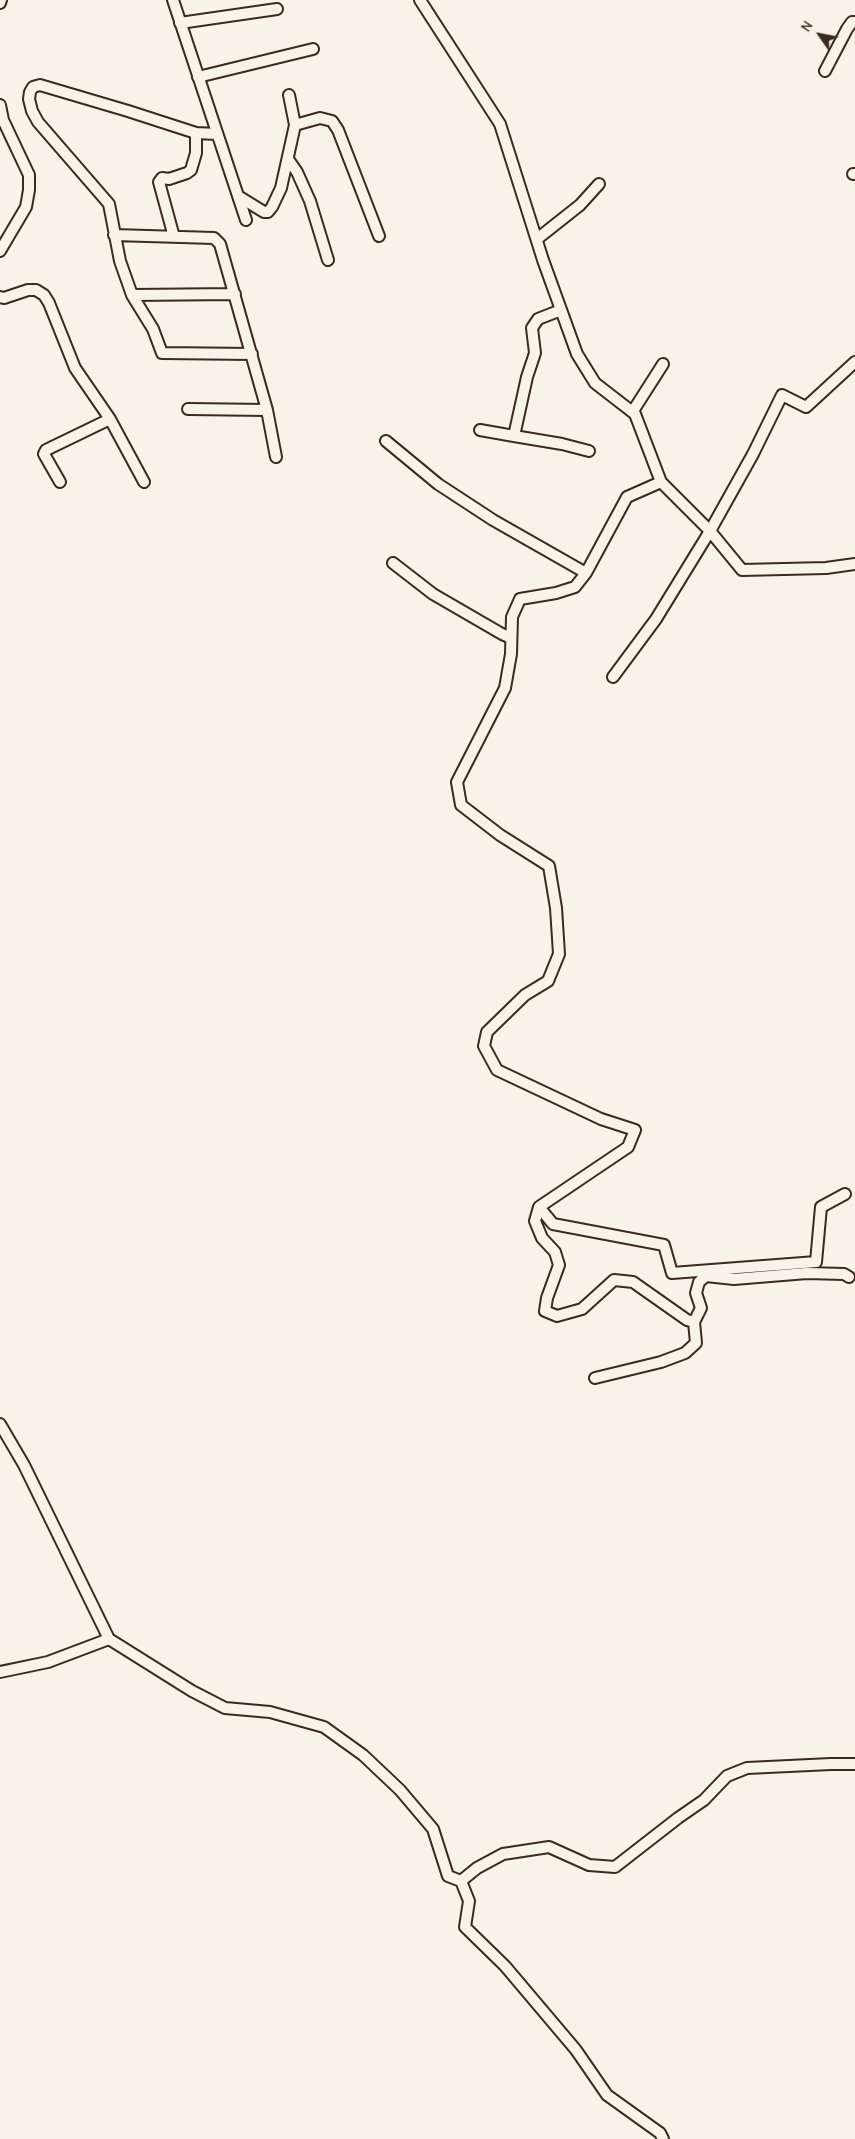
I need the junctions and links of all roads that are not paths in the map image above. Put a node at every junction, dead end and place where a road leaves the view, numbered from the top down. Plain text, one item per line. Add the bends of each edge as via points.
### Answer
1 (173, 0) edge
2 (420, 0) edge
3 (276, 9) dead end
4 (855, 22) edge
5 (180, 23) junction
6 (313, 49) dead end
7 (825, 71) dead end
8 (198, 77) junction
9 (289, 95) dead end
10 (0, 105) edge
11 (295, 125) junction
12 (196, 133) junction
13 (217, 134) junction
14 (288, 159) junction
15 (600, 184) dead end
16 (238, 196) junction
17 (246, 220) dead end
18 (114, 235) junction
19 (174, 236) junction
20 (379, 236) dead end
21 (537, 239) junction
22 (0, 251) edge
23 (328, 260) dead end
24 (235, 294) junction
25 (132, 295) junction
26 (0, 297) edge
27 (561, 310) junction
28 (252, 354) junction
29 (855, 362) edge
30 (662, 364) dead end
31 (188, 409) dead end
32 (267, 410) junction
33 (633, 411) junction
34 (110, 419) junction
35 (480, 430) dead end
36 (514, 436) junction
37 (386, 441) dead end
38 (589, 451) dead end
39 (276, 457) dead end
40 (60, 482) dead end
41 (144, 482) dead end
42 (661, 482) junction
43 (710, 531) junction
44 (393, 563) dead end
45 (855, 564) edge
46 (586, 573) junction
47 (511, 638) junction
48 (613, 677) dead end
49 (845, 1194) dead end
50 (539, 1206) junction
51 (850, 1277) dead end
52 (694, 1322) junction
53 (595, 1378) dead end
54 (0, 1424) edge
55 (109, 1639) junction
56 (0, 1672) edge
57 (855, 1764) edge
58 (461, 1881) junction
59 (663, 2139) edge

1 - 5 street
2 - 21 street via 500,124
3 - 5 street
4 - 7 street via 847,29
5 - 8 street
6 - 8 street
8 - 13 street
9 - 11 street
10 - 22 street via 3,120 29,175 29,190 26,207
11 - 14 street
11 - 20 street via 320,118 332,121
12 - 13 street
12 - 18 street via 40,85 34,87 30,92 32,112 109,204
12 - 19 street via 196,153 191,170 169,179 162,178 159,182
13 - 16 street
14 - 16 street via 280,188 268,212
14 - 23 street via 310,201
15 - 21 street via 580,205
16 - 17 street
18 - 19 street
18 - 25 street
19 - 24 street via 214,238 225,257
21 - 27 street
24 - 25 street
24 - 28 street
25 - 28 street via 153,329 162,353
26 - 34 street via 28,290 44,295 75,368
27 - 33 street via 577,354 594,383
27 - 36 street via 538,319 532,328 535,353
28 - 32 street
29 - 43 street via 806,406 782,395
30 - 33 street
31 - 32 street
32 - 39 street
33 - 42 street
34 - 40 street via 46,450 44,454
34 - 41 street
35 - 36 street
36 - 38 street
37 - 46 street via 445,488 493,520
42 - 43 street
42 - 46 street via 626,497
43 - 45 street via 742,570
43 - 48 street via 656,618
44 - 47 street via 433,594
46 - 47 street via 575,588 520,600 512,617
47 - 50 street via 505,688 457,782 462,805 500,835 549,866 559,954 548,981 525,995 487,1032 484,1046 497,1070 601,1119 635,1130 628,1147
49 - 50 street via 821,1207 816,1262 672,1273 664,1245 553,1224
50 - 52 street via 535,1221 542,1238 555,1252 559,1265 545,1311 557,1316 582,1309 614,1280 632,1282
51 - 52 street via 807,1273 734,1278 706,1276 699,1282 696,1293 701,1308
52 - 53 street via 696,1343 685,1353
54 - 55 street via 24,1465
55 - 56 street via 48,1662
55 - 58 street via 225,1708 270,1712 324,1728 364,1755 433,1829 448,1876
57 - 58 street via 747,1768 727,1776 704,1800 615,1867 589,1865 549,1846 503,1854 476,1868
58 - 59 street via 470,1901 464,1927 505,1966 576,2050 607,2094 660,2133

